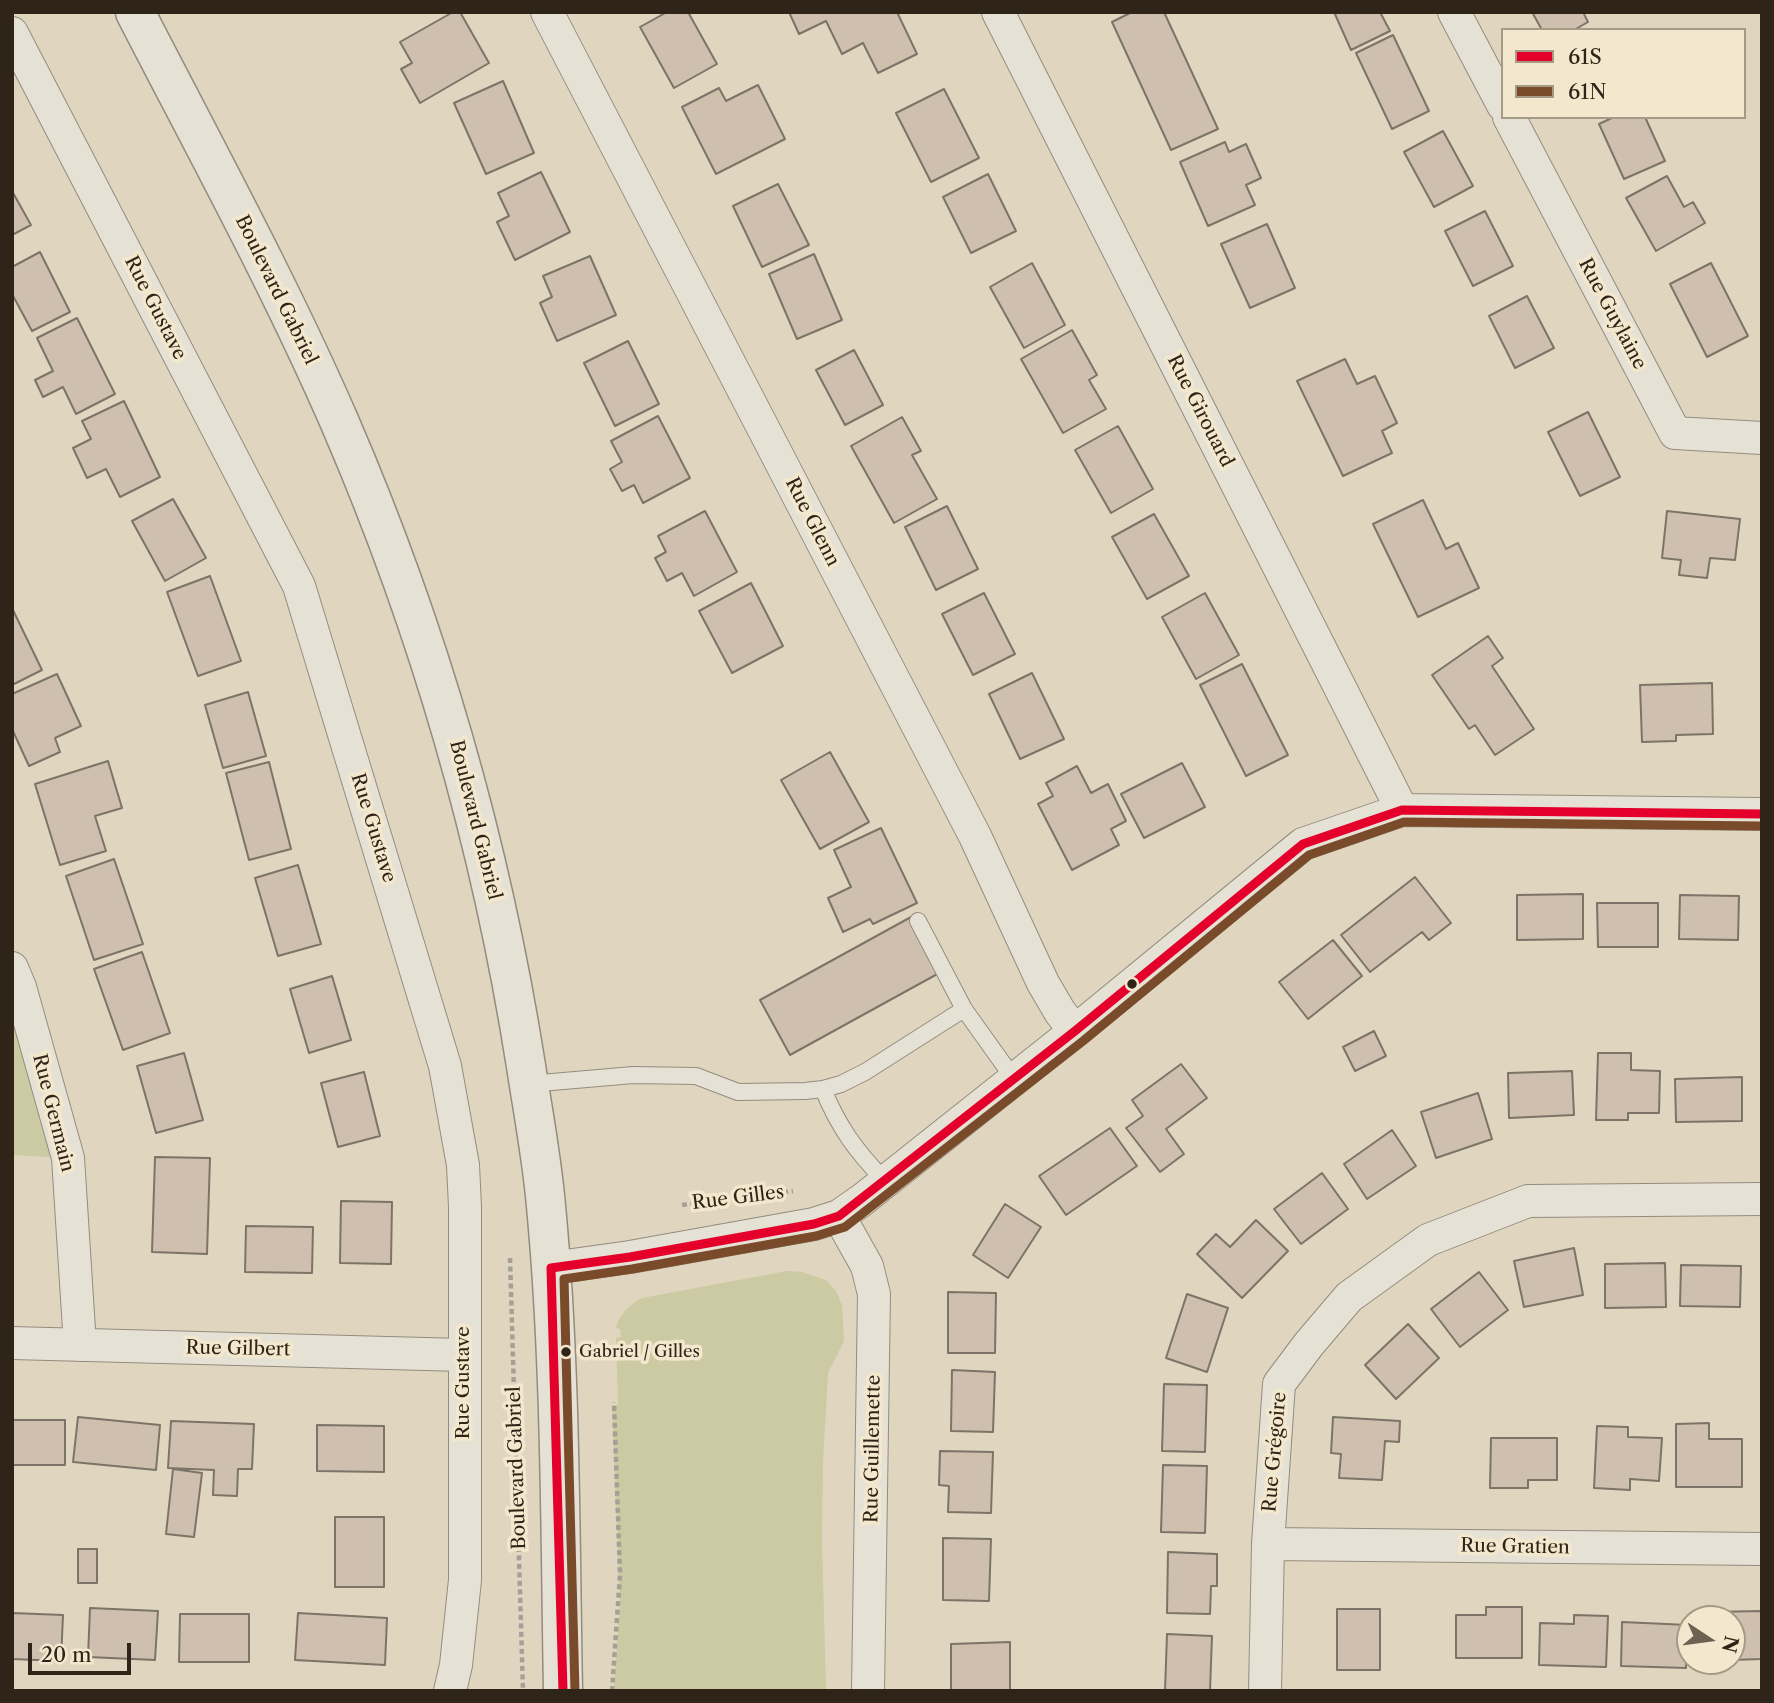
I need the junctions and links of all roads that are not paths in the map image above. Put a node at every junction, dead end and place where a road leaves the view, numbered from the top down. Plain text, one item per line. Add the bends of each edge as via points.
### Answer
1 (135, 12) edge
2 (547, 12) edge
3 (998, 12) edge
4 (1454, 12) edge
5 (12, 33) edge
6 (1501, 102) edge
7 (1510, 119) edge
8 (1762, 438) edge
9 (1402, 810) junction
10 (1762, 814) edge
11 (918, 921) dead end
12 (12, 968) edge
13 (964, 1009) junction
14 (1075, 1031) junction
15 (1014, 1079) junction
16 (529, 1084) junction
17 (823, 1089) junction
18 (885, 1181) junction
19 (1762, 1199) edge
20 (839, 1216) junction
21 (551, 1268) junction
22 (12, 1343) edge
23 (80, 1345) junction
24 (463, 1355) junction
25 (1268, 1544) junction
26 (1762, 1549) edge
27 (450, 1691) edge
28 (563, 1691) edge
29 (868, 1691) edge
30 (1265, 1691) edge

1 - 16 street, Boulevard Gabriel via 315,368 392,551 475,812 504,937
2 - 14 street, Rue Glenn via 975,836 1043,983
3 - 9 street, Rue Girouard
4 - 6 street
5 - 24 street, Rue Gustave via 299,586 445,1066 464,1178
7 - 8 street, Rue Guylaine via 1675,433
9 - 10 street, Rue Gilles
9 - 14 street, Rue Gilles via 1303,844
11 - 13 lane
12 - 23 street, Rue Germain via 68,1158
13 - 15 lane
13 - 17 lane via 865,1072
14 - 15 street, Rue Gilles
15 - 18 street, Rue Gilles
16 - 17 lane via 633,1075 696,1076 738,1092
16 - 21 street, Boulevard Gabriel
17 - 18 lane via 840,1128
18 - 20 street, Rue Gilles
19 - 25 street, Rue Grégoire via 1528,1201 1428,1240 1349,1297 1279,1384
20 - 21 street, Rue Gilles via 805,1226
20 - 29 street, Rue Guillemette via 867,1266 874,1294
21 - 28 street, Boulevard Gabriel
22 - 23 street, Rue Gilbert
23 - 24 street, Rue Gilbert
24 - 27 street, Rue Gustave via 465,1580
25 - 26 street, Rue Gratien
25 - 30 street, Rue Grégoire

